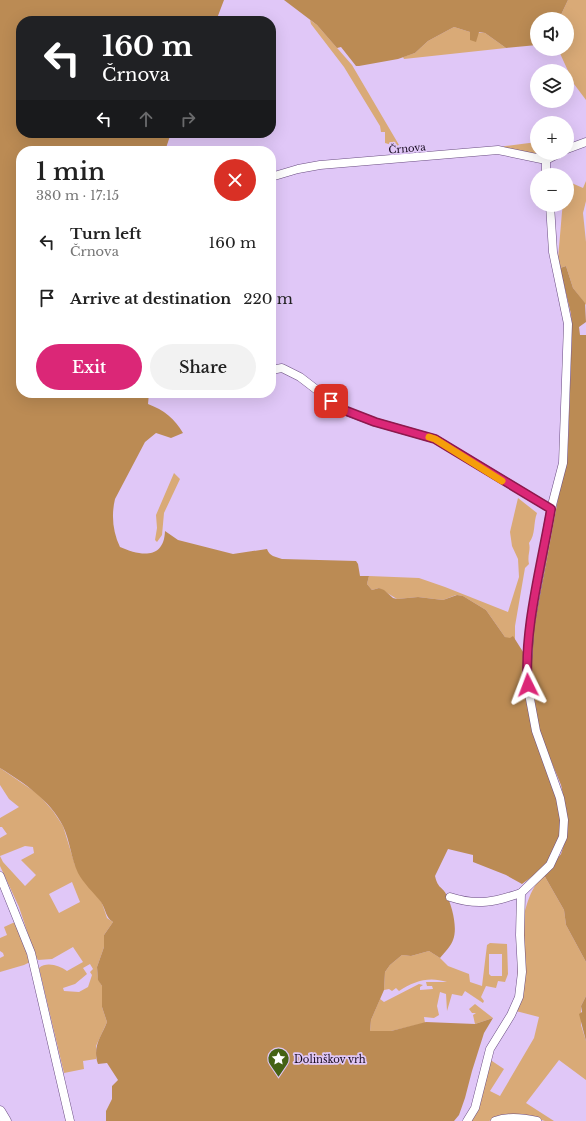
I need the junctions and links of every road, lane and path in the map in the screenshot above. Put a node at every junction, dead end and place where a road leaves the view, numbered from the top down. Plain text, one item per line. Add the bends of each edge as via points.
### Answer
1 (586, 142) edge
2 (574, 146) edge
3 (530, 157) edge
4 (546, 160) edge
5 (546, 168) edge
6 (276, 175) edge
7 (550, 212) edge
8 (276, 369) edge
9 (551, 509) junction
10 (0, 876) edge
11 (521, 893) junction
12 (450, 897) dead end
13 (0, 1111) edge
14 (6, 1121) edge
15 (70, 1121) edge
16 (467, 1121) edge
17 (495, 1121) edge
18 (537, 1121) edge

1 - 2 street
3 - 6 street, Črnova via 498,150 320,165 298,168
4 - 5 street
7 - 9 street via 553,252 568,324 563,463
8 - 9 street via 282,368 300,377 344,410 375,422 435,439
9 - 11 street via 530,626 527,671 536,731 560,798 564,820 563,837 550,865
10 - 15 street via 31,953
11 - 12 street via 490,903 462,901
11 - 16 street via 522,972 519,997 490,1049 475,1108
13 - 14 main road
17 - 18 street via 527,1118

